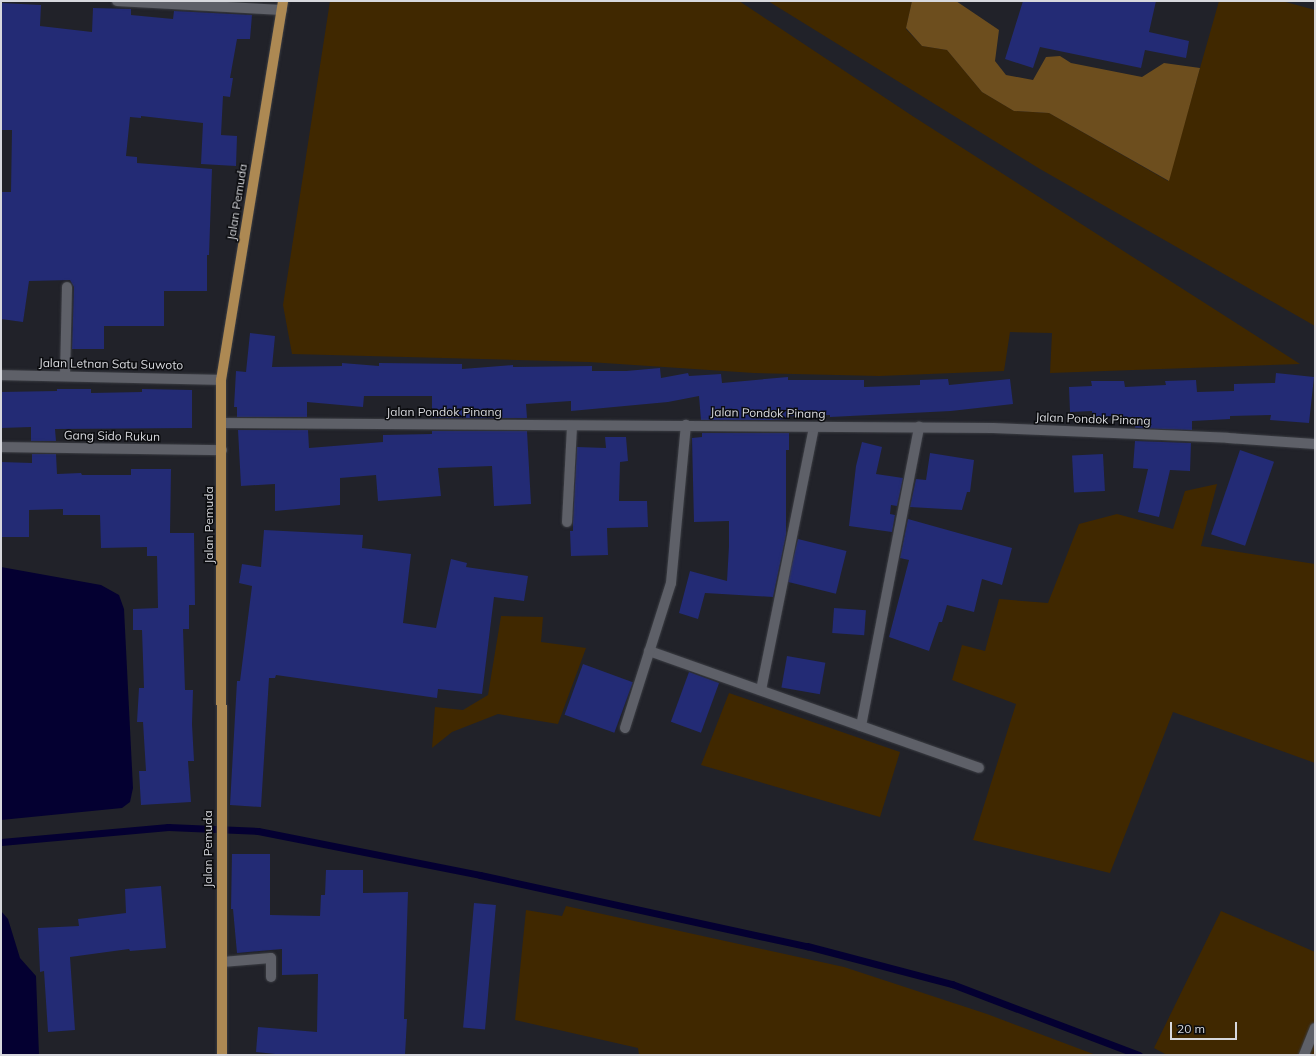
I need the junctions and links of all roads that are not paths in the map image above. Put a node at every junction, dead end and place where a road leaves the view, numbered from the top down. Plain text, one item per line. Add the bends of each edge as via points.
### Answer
1 (116, 1) edge
2 (283, 6) edge
3 (67, 286) dead end
4 (1, 374) edge
5 (65, 376) junction
6 (221, 380) junction
7 (221, 423) junction
8 (686, 425) junction
9 (572, 426) junction
10 (814, 427) junction
11 (919, 428) junction
12 (1315, 444) edge
13 (1, 447) edge
14 (222, 450) junction
15 (567, 522) dead end
16 (649, 650) junction
17 (761, 690) junction
18 (861, 726) junction
19 (625, 728) dead end
20 (979, 768) dead end
21 (222, 962) junction
22 (271, 977) dead end
23 (1315, 1028) edge
24 (222, 1055) edge
25 (1304, 1055) edge

1 - 2 street
2 - 6 main road, Jalan Pemuda
3 - 5 street
4 - 5 street, Jalan Letnan Satu Suwoto
5 - 6 street, Jalan Letnan Satu Suwoto
6 - 7 main road, Jalan Pemuda
7 - 9 street, Jalan Pondok Pinang
7 - 14 main road, Jalan Pemuda
8 - 9 street, Jalan Pondok Pinang
8 - 10 street, Jalan Pondok Pinang
8 - 16 street via 671,583
9 - 15 street
10 - 11 street, Jalan Pondok Pinang
10 - 17 street
11 - 12 street, Jalan Pondok Pinang via 993,428
11 - 18 street
13 - 14 street, Gang Sido Rukun
14 - 21 main road, Jalan Pemuda
16 - 17 street
16 - 19 street
17 - 18 street
18 - 20 street
21 - 22 street via 271,958
21 - 24 main road, Jalan Pemuda
23 - 25 street

